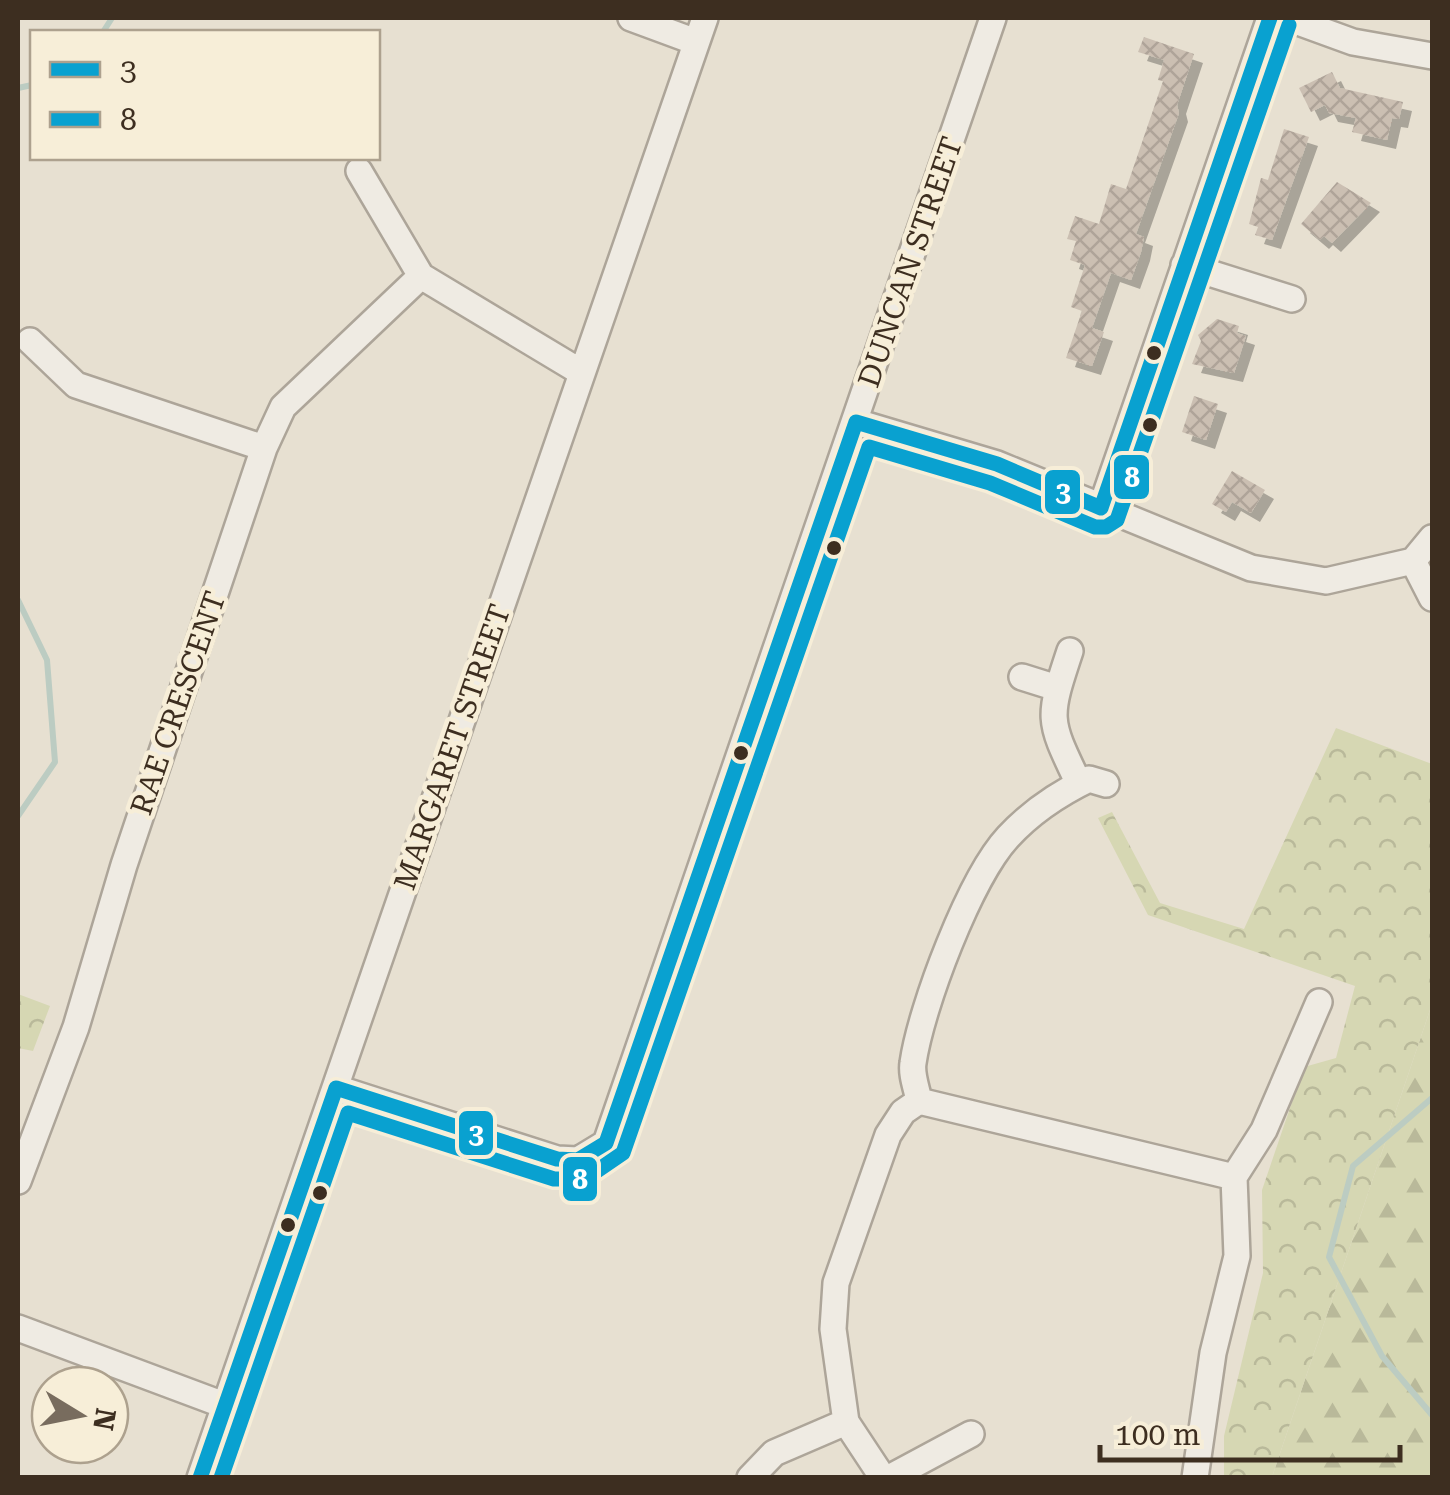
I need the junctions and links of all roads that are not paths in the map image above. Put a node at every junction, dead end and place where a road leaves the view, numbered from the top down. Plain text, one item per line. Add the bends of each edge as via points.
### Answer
1 (630, 18) edge
2 (993, 18) edge
3 (1270, 18) edge
4 (1286, 18) edge
5 (701, 30) edge
6 (1432, 56) edge
7 (359, 171) dead end
8 (1184, 265) junction
9 (421, 276) junction
10 (1292, 300) dead end
11 (30, 341) dead end
12 (579, 370) junction
13 (856, 422) junction
14 (264, 448) junction
15 (1102, 508) junction
16 (1432, 538) edge
17 (1413, 561) junction
18 (1432, 598) edge
19 (1070, 651) dead end
20 (1022, 677) dead end
21 (1057, 688) junction
22 (1079, 784) junction
23 (1106, 784) dead end
24 (1319, 1002) dead end
25 (336, 1088) junction
26 (919, 1100) junction
27 (1234, 1177) junction
28 (18, 1182) edge
29 (18, 1328) edge
30 (224, 1405) junction
31 (846, 1422) junction
32 (972, 1434) dead end
33 (200, 1478) edge
34 (750, 1478) edge
35 (886, 1478) edge
36 (1195, 1478) edge

1 - 5 street
2 - 13 street, DUNCAN STREET
3 - 8 street
4 - 6 street via 1353,42
5 - 12 street, MARGARET STREET
7 - 9 street
8 - 10 street
8 - 15 street
9 - 12 street
9 - 14 street, RAE CRESCENT via 283,407
11 - 14 street via 76,384
12 - 25 street, MARGARET STREET
13 - 15 street via 998,464
13 - 25 street, DUNCAN STREET via 606,1143 578,1160 557,1159
14 - 28 street, RAE CRESCENT via 76,1028
15 - 17 street via 1251,568 1326,581
16 - 17 street
17 - 18 street
19 - 21 street
20 - 21 street
21 - 22 street via 1052,728
22 - 23 street
22 - 26 street via 1006,839 967,903 912,1067
24 - 27 street via 1264,1130
25 - 30 street, MARGARET STREET
26 - 27 street
26 - 31 street via 888,1135 836,1284 833,1329
27 - 36 street via 1237,1256 1213,1353
29 - 30 street
30 - 33 street, MARGARET STREET
31 - 34 street via 774,1454
31 - 35 street
32 - 35 street

